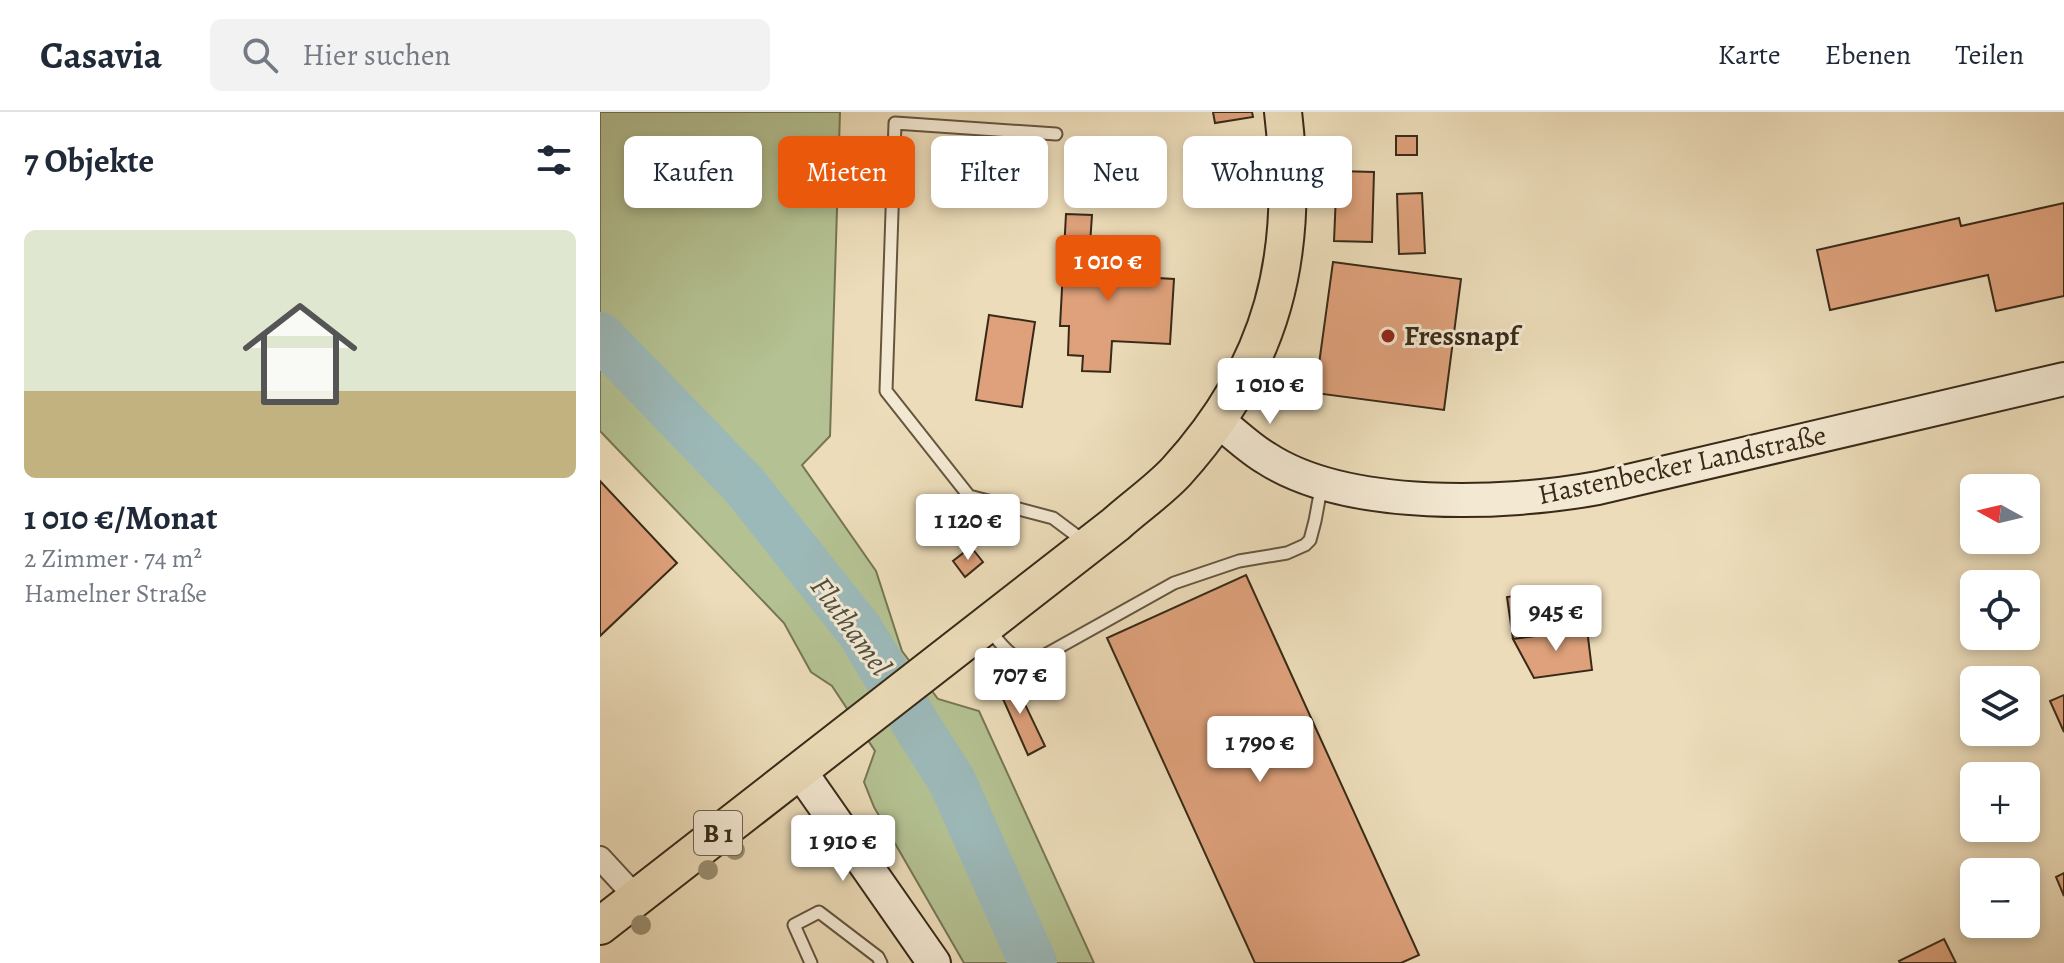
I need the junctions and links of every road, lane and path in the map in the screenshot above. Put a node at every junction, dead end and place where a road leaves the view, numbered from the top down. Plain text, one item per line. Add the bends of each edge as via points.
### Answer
1 (1283, 112) edge
2 (1056, 134) dead end
3 (2064, 379) edge
4 (1217, 420) junction
5 (1322, 482) junction
6 (1088, 545) junction
7 (985, 625) junction
8 (800, 771) junction
9 (600, 858) edge
10 (636, 897) junction
11 (600, 926) edge
12 (811, 963) edge
13 (881, 963) edge
14 (934, 963) edge

1 - 4 main road, B 1 via 1289,197 1283,271 1267,328
2 - 6 lane via 895,123 886,391 969,496 1053,518
3 - 5 main road, Hastenbecker Landstraße via 1550,497 1436,499
4 - 5 main road, Hastenbecker Landstraße via 1265,458
4 - 6 main road, B 1 via 1175,474
5 - 7 lane via 1305,545 1174,583 1045,657 1031,662 1010,654
6 - 7 main road, B 1
7 - 8 main road, B 1
8 - 10 main road, B 1
8 - 14 main road
9 - 10 street
10 - 11 main road, B 1
12 - 13 lane via 794,925 819,912

